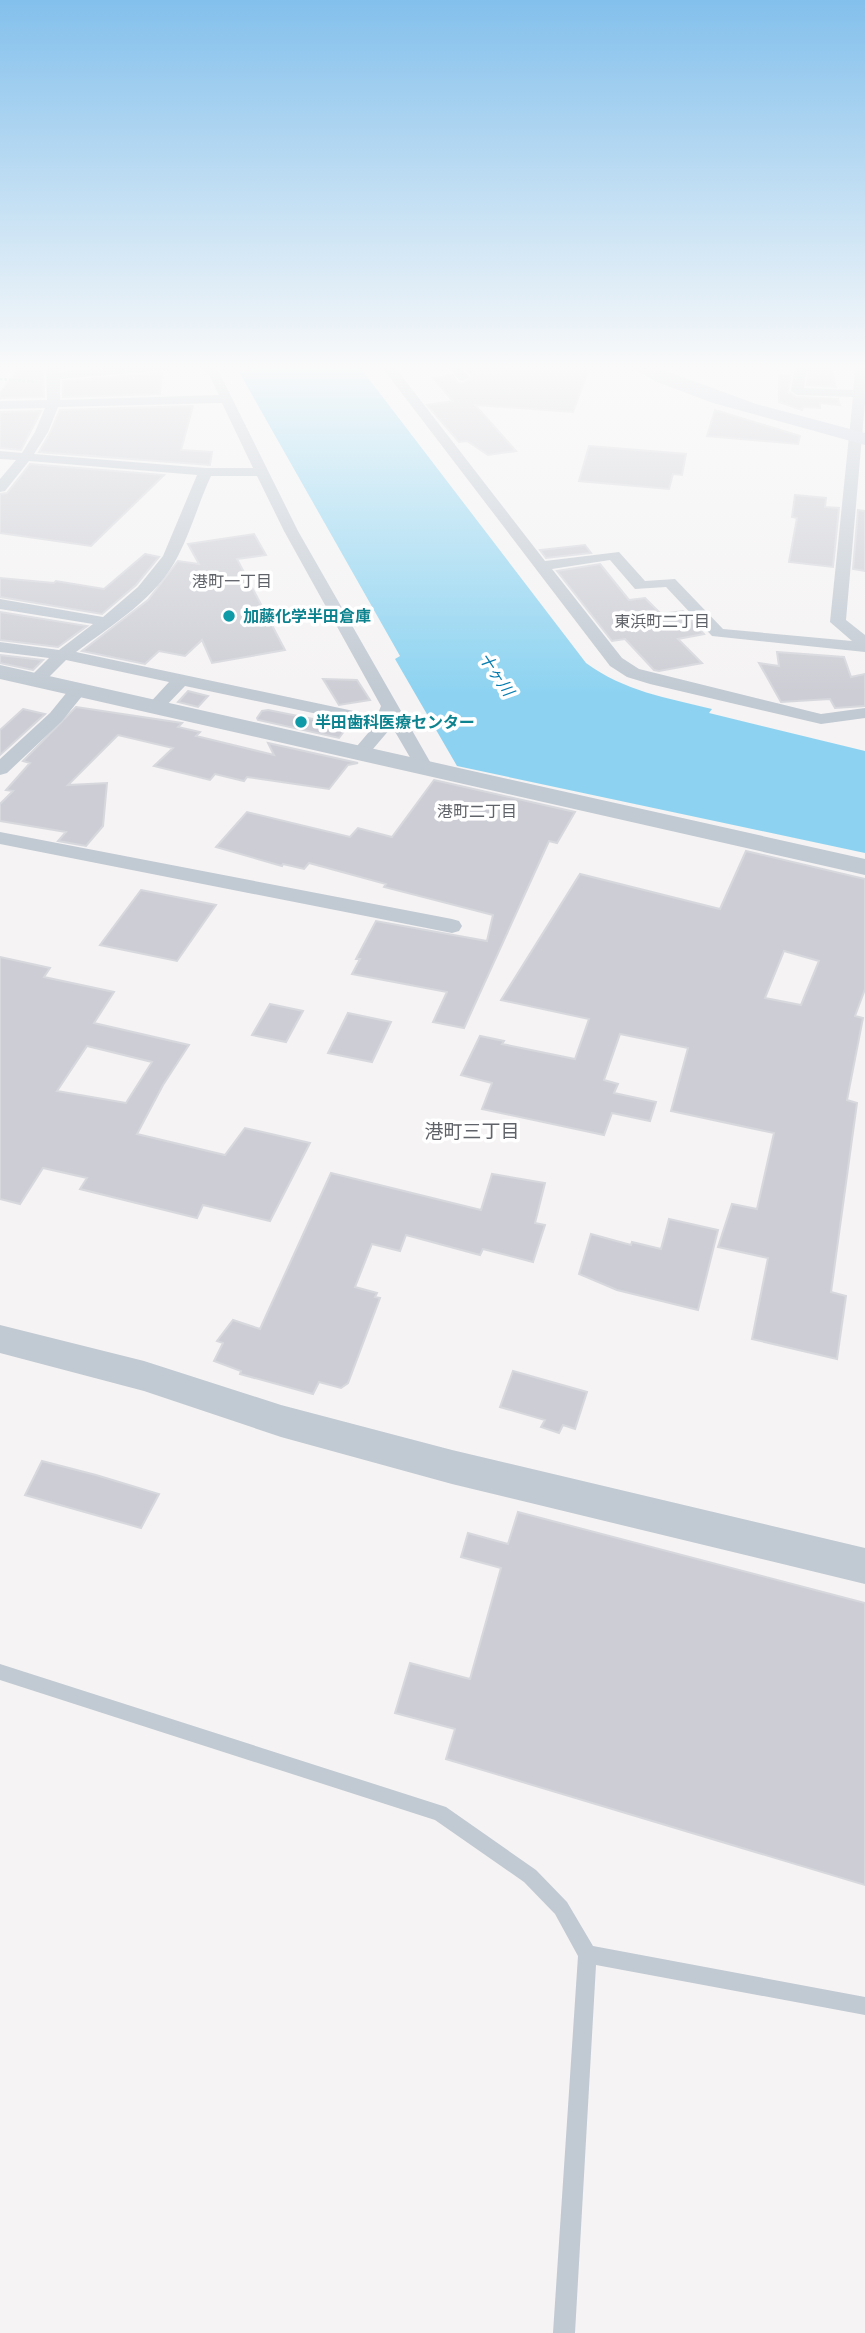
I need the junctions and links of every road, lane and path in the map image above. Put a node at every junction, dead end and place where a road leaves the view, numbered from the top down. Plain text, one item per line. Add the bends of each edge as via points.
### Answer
1 (205, 475) edge
2 (265, 475) edge
3 (471, 475) edge
4 (859, 481) edge
5 (541, 566) junction
6 (0, 604) edge
7 (107, 622) junction
8 (865, 645) edge
9 (0, 647) edge
10 (62, 655) junction
11 (0, 672) edge
12 (36, 680) junction
13 (181, 680) junction
14 (78, 690) junction
15 (155, 707) junction
16 (865, 713) edge
17 (393, 724) junction
18 (361, 752) junction
19 (424, 766) junction
20 (0, 769) edge
21 (0, 838) edge
22 (865, 866) edge
23 (452, 926) dead end
24 (0, 1339) edge
25 (865, 1566) edge
26 (0, 1672) edge
27 (587, 1954) junction
28 (865, 2006) edge
29 (564, 2333) edge

1 - 7 street via 170,557 138,596
2 - 17 street via 291,531 387,702
3 - 5 street
4 - 8 street via 838,622
5 - 8 street via 614,555 640,586 670,582 718,633
5 - 16 street via 605,650 633,673 811,718 839,719
6 - 7 street
7 - 10 street
9 - 10 street
10 - 12 street
10 - 13 street
11 - 12 street
12 - 14 street
13 - 15 street
13 - 17 street
14 - 15 street
14 - 20 street
15 - 18 street
17 - 18 street
17 - 19 street
18 - 19 street
19 - 22 street
21 - 23 street
24 - 25 street via 144,1376 281,1421 452,1467
26 - 27 lane via 440,1813 530,1876 561,1908
27 - 28 lane
27 - 29 lane

